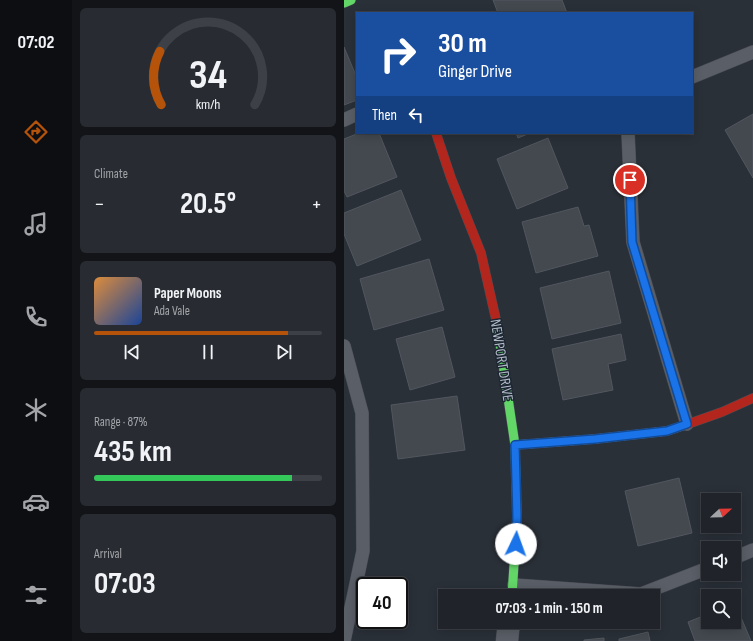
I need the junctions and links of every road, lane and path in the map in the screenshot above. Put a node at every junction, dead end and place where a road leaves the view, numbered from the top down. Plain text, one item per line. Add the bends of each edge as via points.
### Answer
1 (351, 0) edge
2 (344, 3) edge
3 (753, 52) edge
4 (693, 77) edge
5 (356, 114) edge
6 (344, 120) edge
7 (436, 134) edge
8 (628, 134) edge
9 (344, 346) edge
10 (753, 398) edge
11 (687, 424) junction
12 (515, 445) junction
13 (753, 550) edge
14 (741, 555) edge
15 (701, 571) edge
16 (513, 589) edge
17 (654, 589) edge
18 (508, 629) edge
19 (344, 641) edge
20 (507, 641) edge

1 - 2 street
3 - 4 lane
5 - 6 lane
7 - 12 street, NEWPORT DRIVE via 481,253 498,329
8 - 11 lane via 632,242
9 - 19 lane via 362,413 364,551
10 - 11 street
11 - 12 street via 667,431
12 - 16 street, NEWPORT DRIVE via 517,517
13 - 14 lane
15 - 17 lane
18 - 20 street

